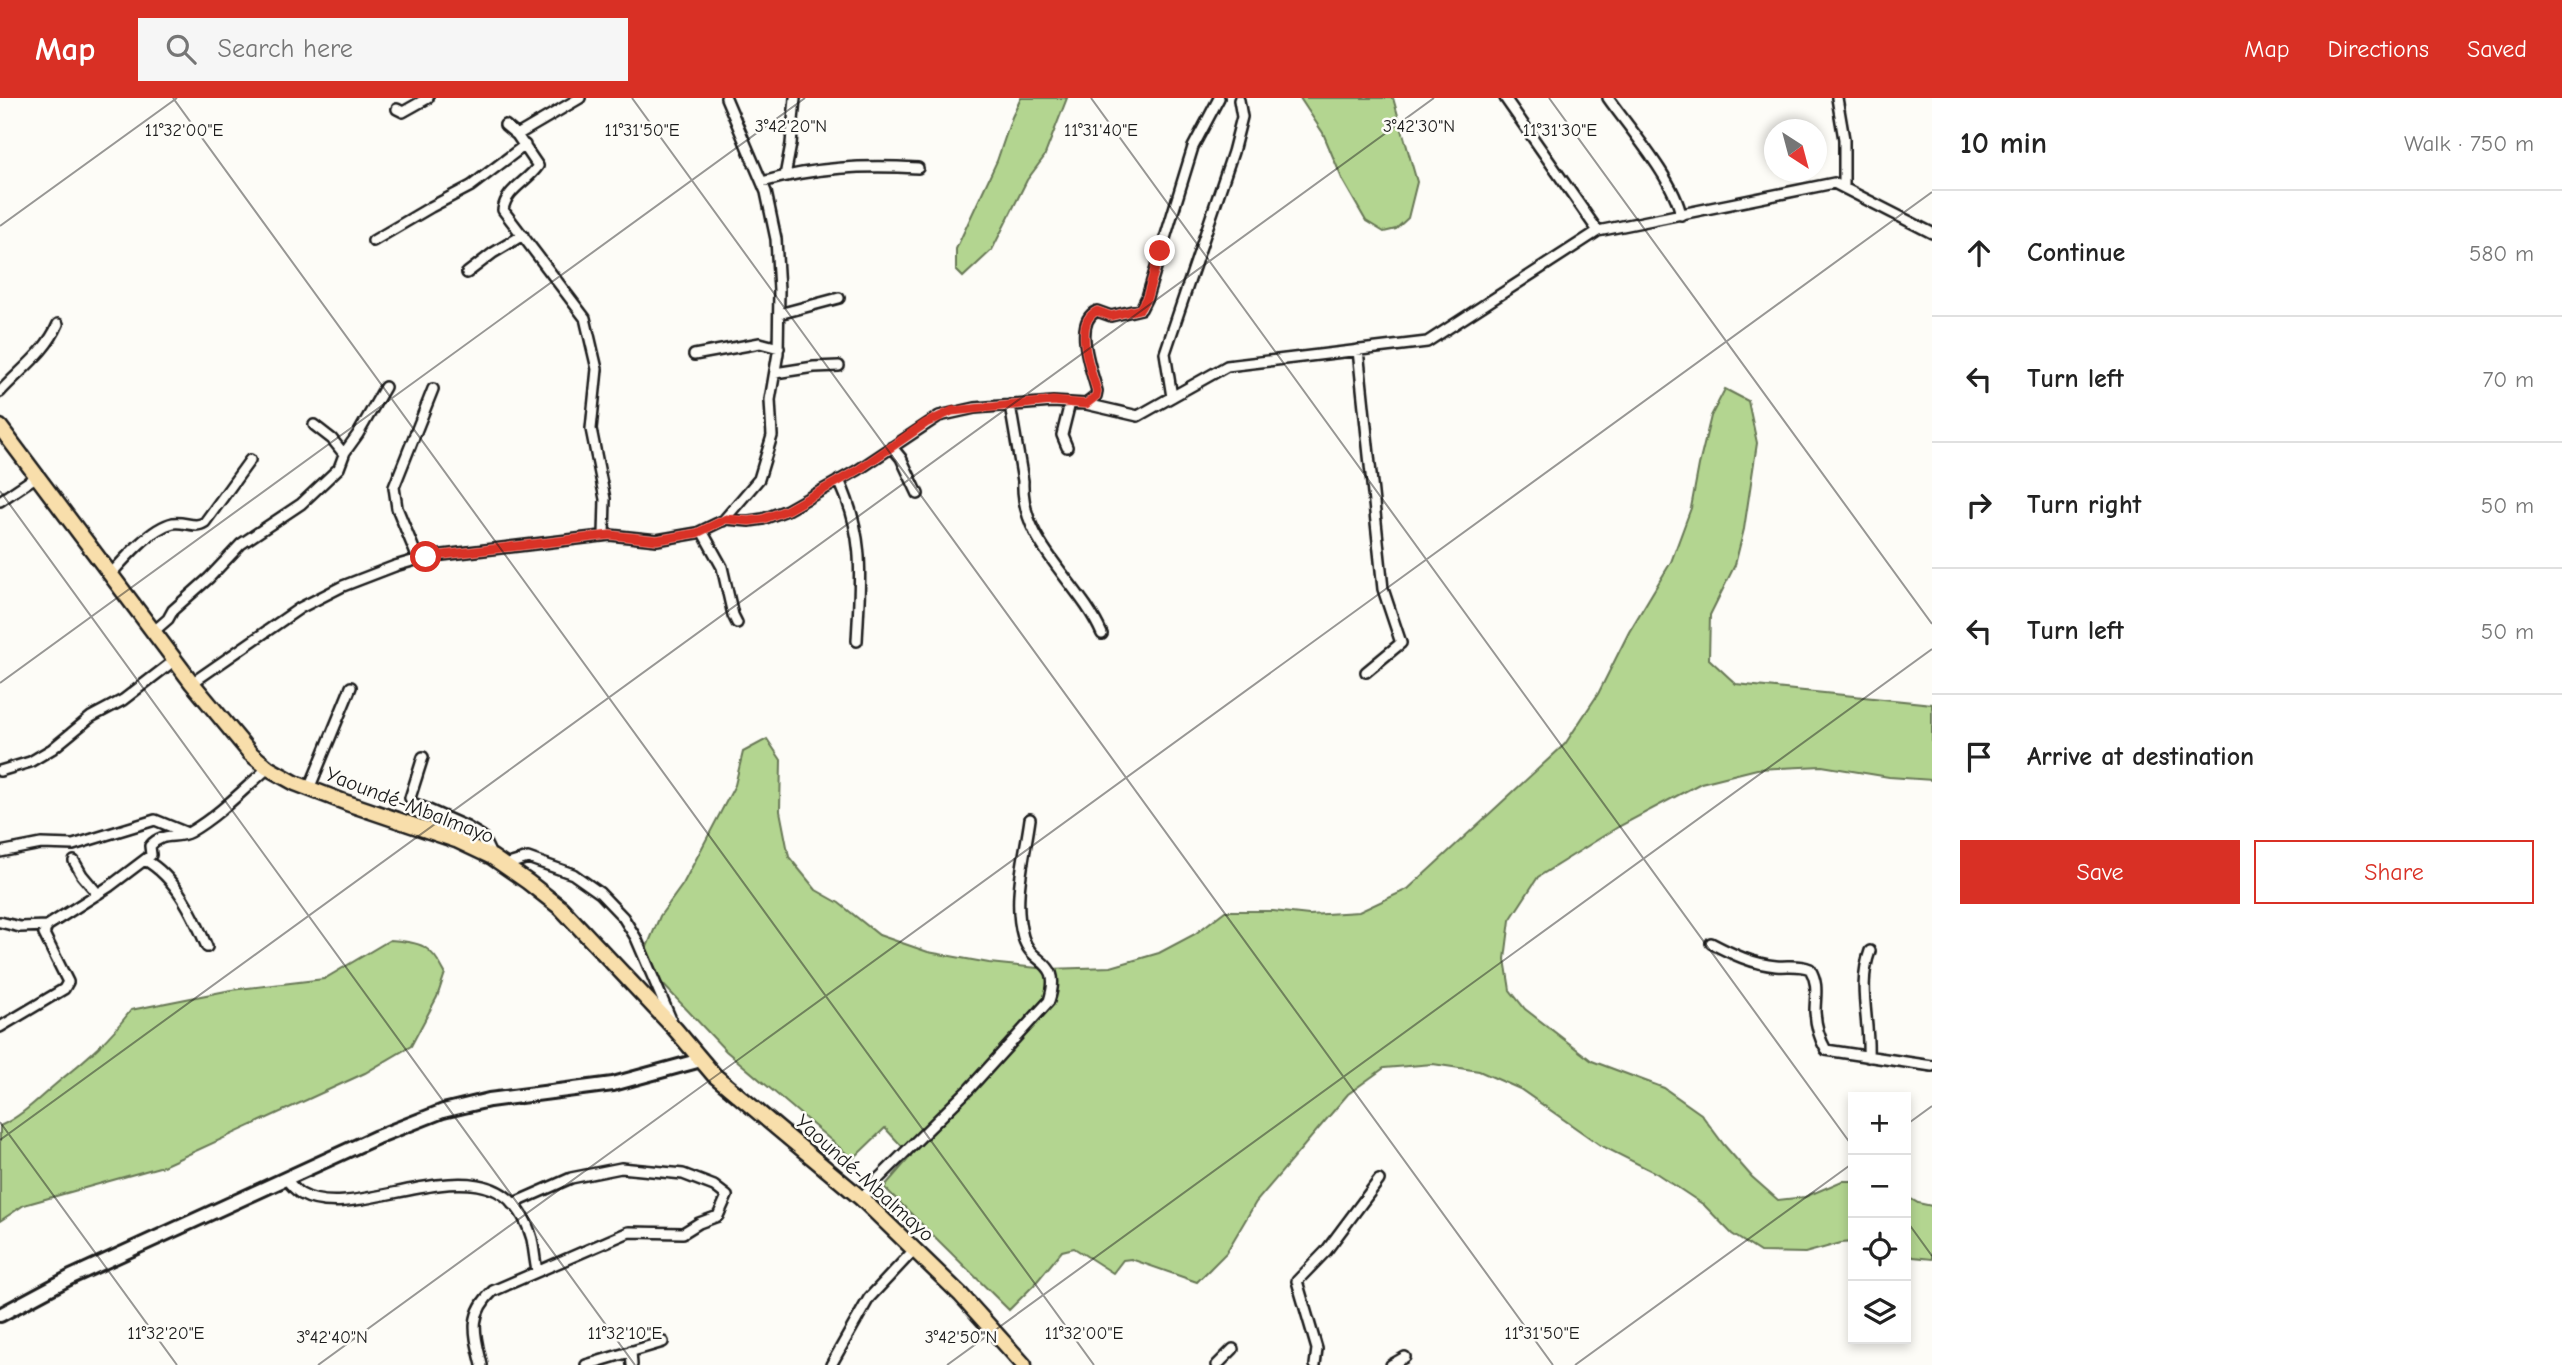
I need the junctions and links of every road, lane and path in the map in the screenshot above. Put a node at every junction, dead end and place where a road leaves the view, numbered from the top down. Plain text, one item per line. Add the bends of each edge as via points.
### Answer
1 (428, 98) edge
2 (580, 98) edge
3 (726, 98) edge
4 (795, 98) edge
5 (1219, 98) edge
6 (1504, 98) edge
7 (1608, 98) edge
8 (1836, 98) edge
9 (1239, 100) dead end
10 (397, 109) dead end
11 (505, 125) dead end
12 (517, 135) junction
13 (525, 145) junction
14 (918, 168) dead end
15 (785, 176) junction
16 (762, 182) junction
17 (1844, 188) junction
18 (1681, 215) junction
19 (1598, 231) junction
20 (1932, 233) edge
21 (523, 235) junction
22 (373, 241) dead end
23 (467, 273) dead end
24 (839, 298) dead end
25 (779, 314) junction
26 (58, 324) dead end
27 (779, 348) junction
28 (1358, 350) junction
29 (694, 355) dead end
30 (839, 366) dead end
31 (775, 373) junction
32 (385, 387) dead end
33 (433, 389) dead end
34 (0, 392) edge
35 (1172, 397) junction
36 (1070, 402) junction
37 (1086, 404) junction
38 (1010, 405) junction
39 (314, 425) dead end
40 (0, 428) edge
41 (892, 447) junction
42 (1067, 447) dead end
43 (344, 454) junction
44 (250, 460) dead end
45 (37, 476) junction
46 (839, 480) junction
47 (918, 494) dead end
48 (0, 502) edge
49 (723, 521) junction
50 (702, 531) junction
51 (604, 536) junction
52 (418, 559) junction
53 (110, 575) junction
54 (737, 623) dead end
55 (153, 632) junction
56 (1102, 634) dead end
57 (857, 641) dead end
58 (175, 660) junction
59 (1366, 672) dead end
60 (192, 683) junction
61 (351, 687) dead end
62 (423, 757) dead end
63 (268, 768) junction
64 (0, 771) edge
65 (309, 789) junction
66 (1030, 819) dead end
67 (188, 833) junction
68 (0, 852) edge
69 (492, 857) junction
70 (145, 860) junction
71 (74, 861) dead end
72 (505, 865) junction
73 (98, 894) junction
74 (0, 922) edge
75 (47, 926) junction
76 (1711, 943) dead end
77 (207, 947) dead end
78 (1870, 951) dead end
79 (0, 1027) edge
80 (675, 1029) junction
81 (1868, 1057) junction
82 (701, 1060) junction
83 (1932, 1066) edge
84 (286, 1178) junction
85 (1379, 1180) dead end
86 (862, 1199) junction
87 (512, 1204) junction
88 (914, 1250) junction
89 (537, 1271) junction
90 (0, 1315) edge
91 (663, 1342) dead end
92 (1233, 1349) dead end
93 (631, 1351) junction
94 (1405, 1357) dead end
95 (1319, 1363) edge
96 (482, 1365) edge
97 (586, 1365) edge
98 (632, 1365) edge
99 (831, 1365) edge
100 (1024, 1365) edge
101 (1217, 1365) edge
102 (1391, 1365) edge

1 - 10 street via 409,111
2 - 12 street
3 - 16 street
4 - 15 street
5 - 37 street via 1193,147 1140,309 1111,316 1097,311 1085,320 1097,391
6 - 19 street
7 - 18 street via 1668,183
8 - 17 street via 1844,139
9 - 35 street via 1242,117 1233,152 1165,353
11 - 12 street
12 - 13 street
13 - 21 street via 538,166 512,191 503,210
13 - 22 street via 471,186
14 - 15 street via 838,167
15 - 16 street
16 - 25 street via 776,239
17 - 18 street via 1834,183
17 - 20 street
18 - 19 street
19 - 28 street via 1427,342
21 - 23 street
21 - 51 street via 585,318 597,369 591,429 605,499
24 - 25 street
25 - 27 street
26 - 34 street via 41,352
27 - 29 street via 760,343
27 - 31 street
28 - 35 street via 1227,366
28 - 59 street via 1383,589 1401,643
30 - 31 street
31 - 49 street via 770,400 772,436 759,479
32 - 43 street
33 - 52 street via 394,487 397,508
35 - 37 street via 1138,415
36 - 37 street
36 - 38 street
36 - 42 street via 1062,435
38 - 41 street via 952,411
38 - 56 street via 1022,492 1034,532
39 - 43 street
40 - 45 highway, Yaoundé-Mbalmayo
41 - 46 street
41 - 47 street
43 - 55 street via 340,468 301,504 241,544
44 - 53 street via 205,522 197,526 172,523 162,528
45 - 48 street
45 - 53 highway, Yaoundé-Mbalmayo
46 - 49 street via 763,519
46 - 57 street via 859,544
49 - 50 street
50 - 51 street via 657,540
50 - 54 street via 722,567
51 - 52 street
52 - 60 street via 343,586 300,608
53 - 55 highway, Yaoundé-Mbalmayo
55 - 58 highway, Yaoundé-Mbalmayo
58 - 60 highway, Yaoundé-Mbalmayo
58 - 64 street via 52,749
60 - 63 highway, Yaoundé-Mbalmayo via 228,730
61 - 65 street
62 - 69 street via 410,798 413,803 482,836
63 - 65 highway, Yaoundé-Mbalmayo
63 - 67 street
65 - 69 highway, Yaoundé-Mbalmayo
66 - 86 street via 1017,911 1024,939 1053,975 1049,1001
67 - 68 street via 155,820 73,845 41,844
67 - 70 street via 157,838
69 - 72 highway, Yaoundé-Mbalmayo
70 - 73 street
70 - 77 street via 175,888
71 - 73 street
72 - 80 highway, Yaoundé-Mbalmayo via 561,908
72 - 80 street via 528,858 573,874 600,893 636,938
73 - 75 street
74 - 75 street
75 - 79 street via 44,934 68,982 64,989
76 - 81 street via 1755,963 1810,969 1817,987 1819,1037 1826,1050
78 - 81 street via 1864,968
80 - 82 highway, Yaoundé-Mbalmayo
81 - 83 street
82 - 84 main road via 614,1084 489,1100 443,1111
82 - 86 highway, Yaoundé-Mbalmayo via 728,1088
84 - 87 street via 300,1194 323,1200 460,1183 495,1192
84 - 90 main road via 71,1277
85 - 95 street via 1326,1251 1297,1281
86 - 88 highway, Yaoundé-Mbalmayo
87 - 89 street via 528,1231
87 - 89 street via 571,1178 621,1168 693,1177 727,1196 719,1216 685,1233 629,1232
88 - 99 street via 869,1298
88 - 100 highway, Yaoundé-Mbalmayo
89 - 96 street via 493,1291 478,1308 475,1337
91 - 93 street
92 - 101 street
93 - 97 street
93 - 98 street
94 - 102 street

